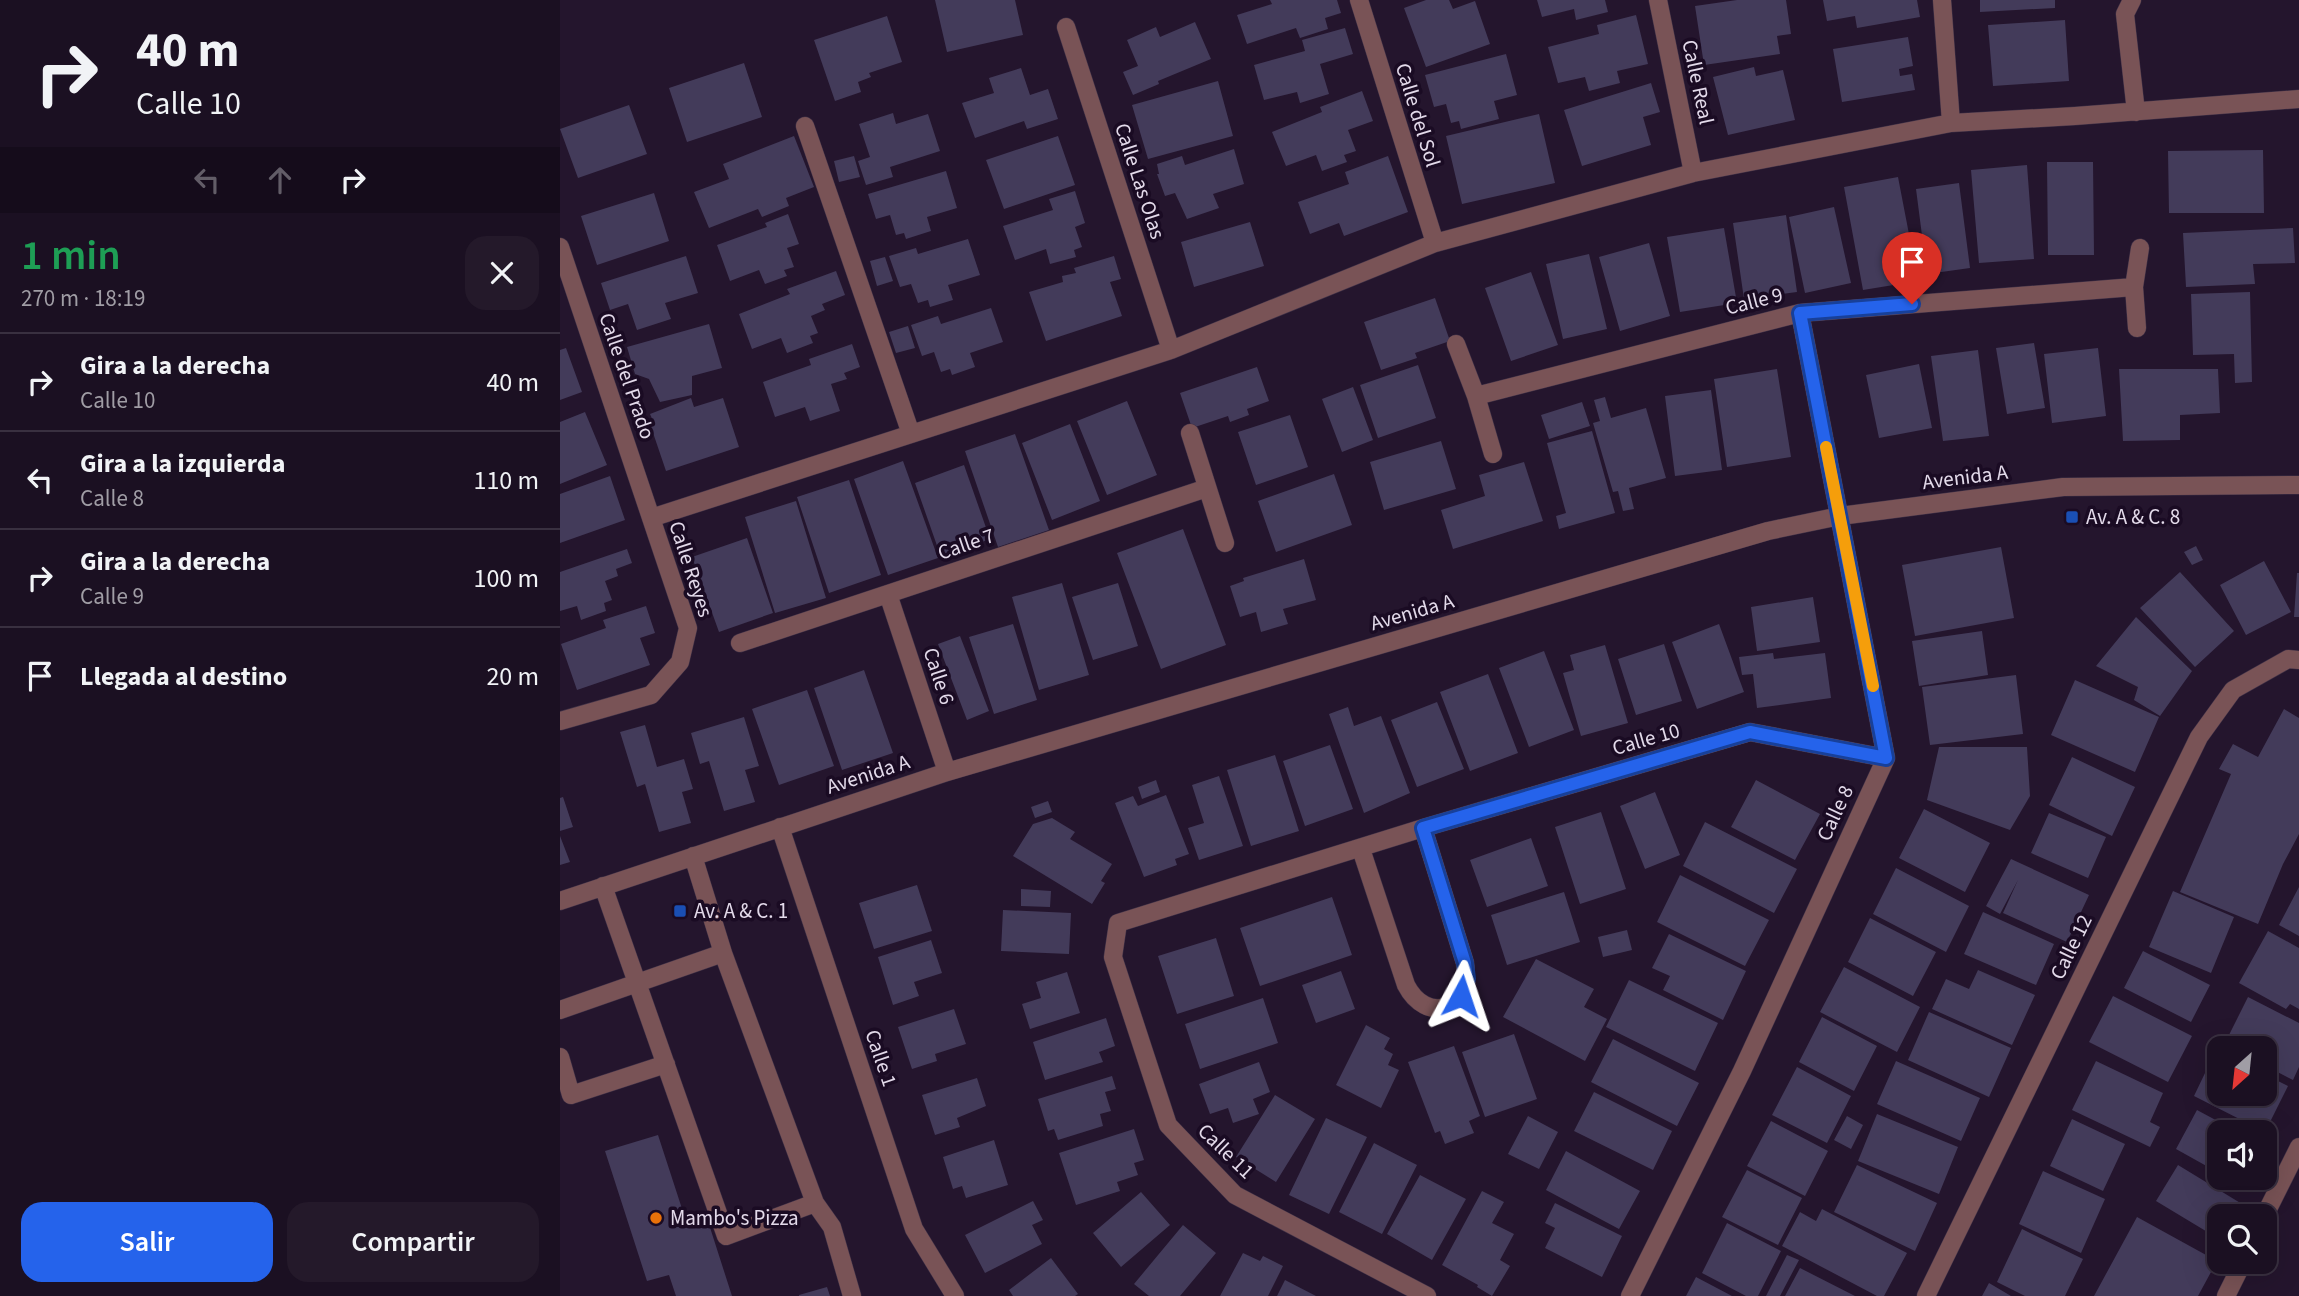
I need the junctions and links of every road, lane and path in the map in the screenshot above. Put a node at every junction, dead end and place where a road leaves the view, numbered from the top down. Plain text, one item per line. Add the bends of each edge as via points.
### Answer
1 (1359, 0) edge
2 (1658, 0) edge
3 (1942, 0) edge
4 (2132, 0) edge
5 (1066, 27) dead end
6 (2299, 99) edge
7 (2136, 112) junction
8 (1951, 123) junction
9 (804, 126) dead end
10 (1693, 173) junction
11 (1435, 243) junction
12 (560, 247) edge
13 (2140, 248) dead end
14 (2134, 287) junction
15 (1800, 313) junction
16 (2137, 328) dead end
17 (1456, 344) dead end
18 (1171, 349) junction
19 (1476, 396) junction
20 (1189, 433) dead end
21 (911, 434) junction
22 (1493, 454) dead end
23 (2299, 485) edge
24 (1207, 488) junction
25 (1840, 516) junction
26 (651, 518) junction
27 (1225, 543) dead end
28 (888, 594) junction
29 (740, 643) dead end
30 (2299, 660) edge
31 (560, 721) edge
32 (1886, 758) junction
33 (947, 772) junction
34 (780, 827) junction
35 (1423, 828) junction
36 (1361, 849) junction
37 (693, 856) junction
38 (603, 886) junction
39 (560, 901) edge
40 (1116, 940) joint
41 (723, 953) junction
42 (639, 984) junction
43 (560, 1010) edge
44 (560, 1057) edge
45 (666, 1064) junction
46 (2299, 1147) edge
47 (815, 1203) junction
48 (2270, 1204) edge
49 (2237, 1274) edge
50 (852, 1296) edge
51 (955, 1296) edge
52 (1427, 1296) edge
53 (1630, 1296) edge
54 (1926, 1296) edge
55 (2226, 1296) edge

1 - 11 street, Calle del Sol
2 - 10 street, Calle Real
3 - 8 street
4 - 7 street via 2125,14
5 - 18 street, Calle Las Olas
6 - 7 street
7 - 8 street
8 - 10 street
9 - 21 street
10 - 11 street
11 - 18 street
12 - 26 street, Calle del Prado
13 - 14 street
14 - 15 street, Calle 9
14 - 16 street
15 - 19 street, Calle 9
15 - 25 street
17 - 19 street
18 - 21 street
19 - 22 street
20 - 24 street
21 - 26 street
23 - 25 street, Avenida A via 2063,488
24 - 27 street
24 - 28 street, Calle 7
25 - 32 street
25 - 33 street, Avenida A via 1768,531
26 - 31 street, Calle Reyes via 688,628 680,662 652,695
28 - 29 street, Calle 7
28 - 33 street, Calle 6
30 - 54 street, Calle 12 via 2288,659 2233,690 2199,737
32 - 35 street, Calle 10 via 1750,732
32 - 53 street, Calle 8 via 1742,1071
33 - 34 street, Avenida A
34 - 37 street, Avenida A
34 - 51 street, Calle 1 via 914,1228
35 - 36 street, Calle 10
35 - 36 street via 1465,963 1467,979 1452,1005 1423,1005 1411,996
36 - 40 street, Calle 10 via 1118,923
37 - 38 street, Avenida A
37 - 41 street
38 - 39 street, Avenida A
38 - 42 street
40 - 52 street, Calle 11 via 1113,957 1168,1125 1235,1195
41 - 42 street
41 - 47 street
42 - 43 street
42 - 45 street
44 - 45 street via 572,1095
45 - 47 street via 726,1236
46 - 48 street
47 - 50 street via 832,1227
49 - 55 street

